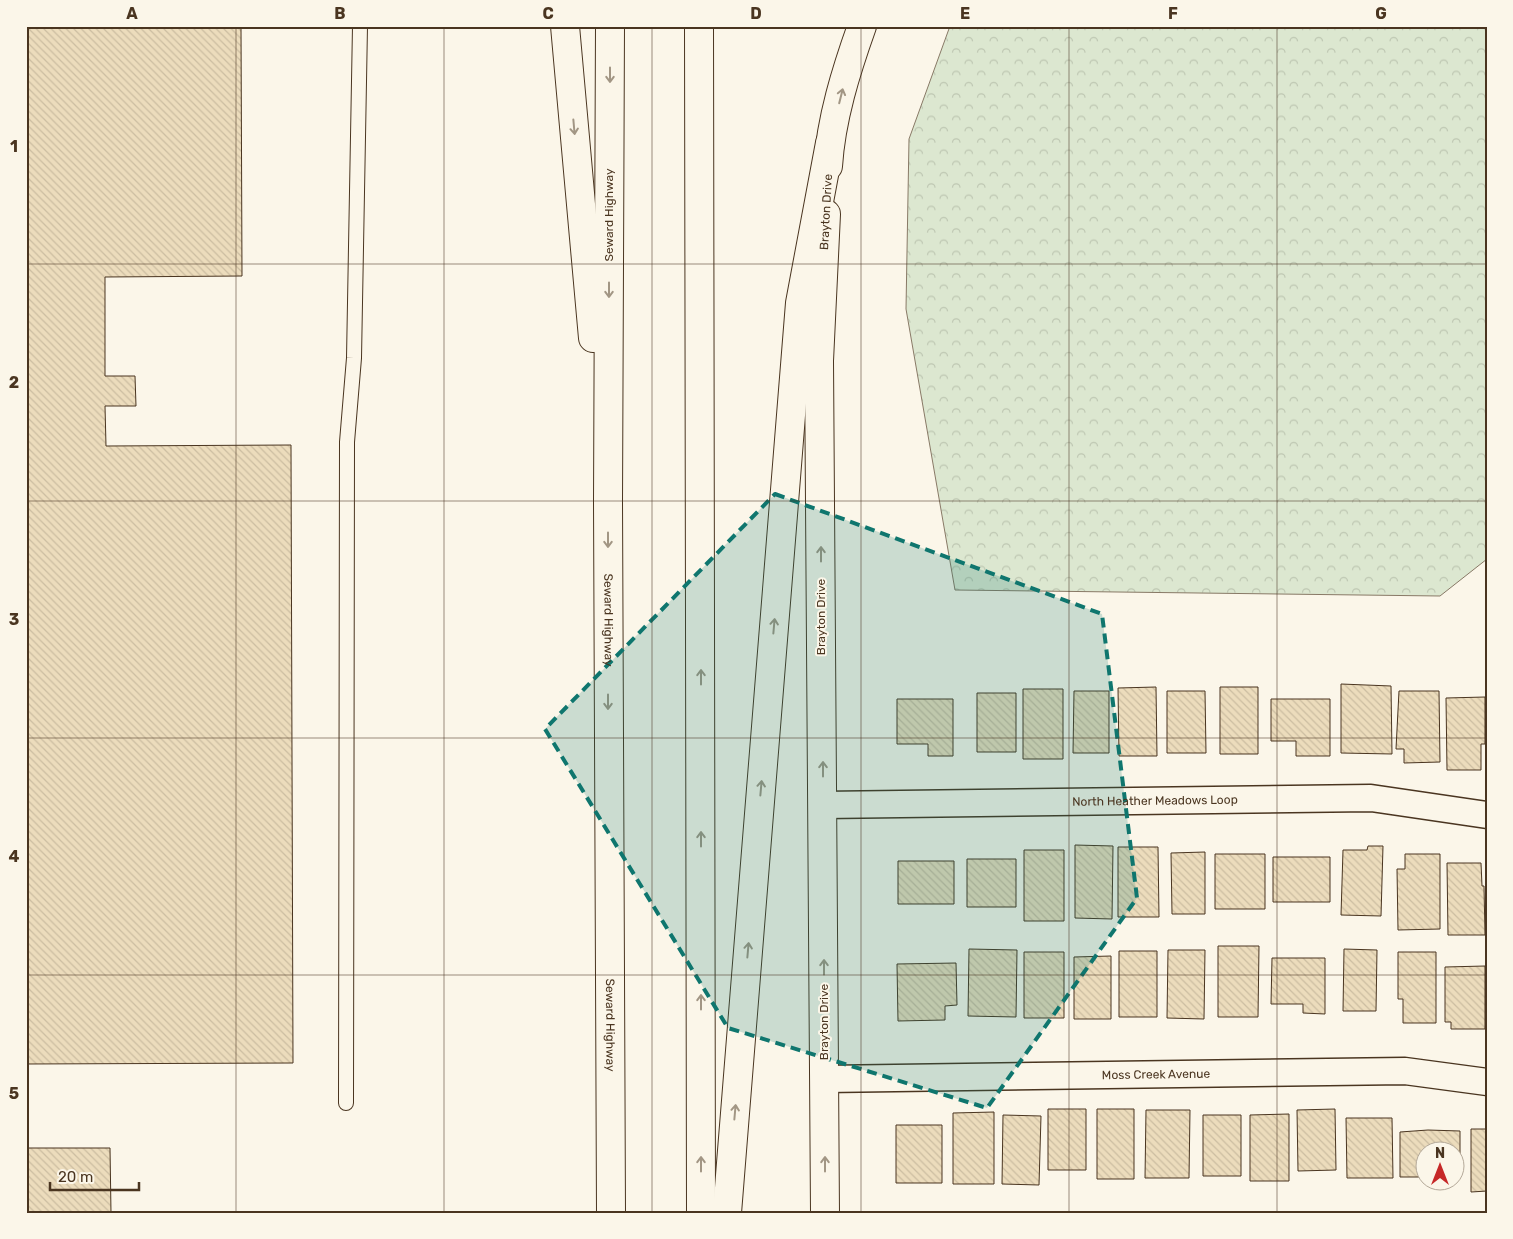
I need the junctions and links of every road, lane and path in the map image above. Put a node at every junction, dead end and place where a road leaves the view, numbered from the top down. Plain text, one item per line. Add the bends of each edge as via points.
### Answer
1 (360, 26) edge
2 (565, 26) edge
3 (610, 26) edge
4 (699, 26) edge
5 (862, 26) edge
6 (830, 143) junction
7 (608, 502) junction
8 (823, 805) junction
9 (1487, 815) edge
10 (825, 1079) junction
11 (1487, 1082) edge
12 (346, 1103) dead end
13 (611, 1213) edge
14 (701, 1213) edge
15 (727, 1213) edge
16 (825, 1213) edge

1 - 12 lane via 354,358 347,442
2 -> 7 main road
3 -> 7 main road, Seward Highway
14 -> 4 main road
6 -> 5 main road, Brayton Drive via 850,58
8 -> 6 main road, Brayton Drive via 819,361
15 -> 6 main road via 800,303
7 -> 13 main road, Seward Highway
8 - 9 street, North Heather Meadows Loop via 1371,798
10 -> 8 main road, Brayton Drive
10 - 11 street, Moss Creek Avenue via 1406,1071
16 -> 10 main road, Brayton Drive

